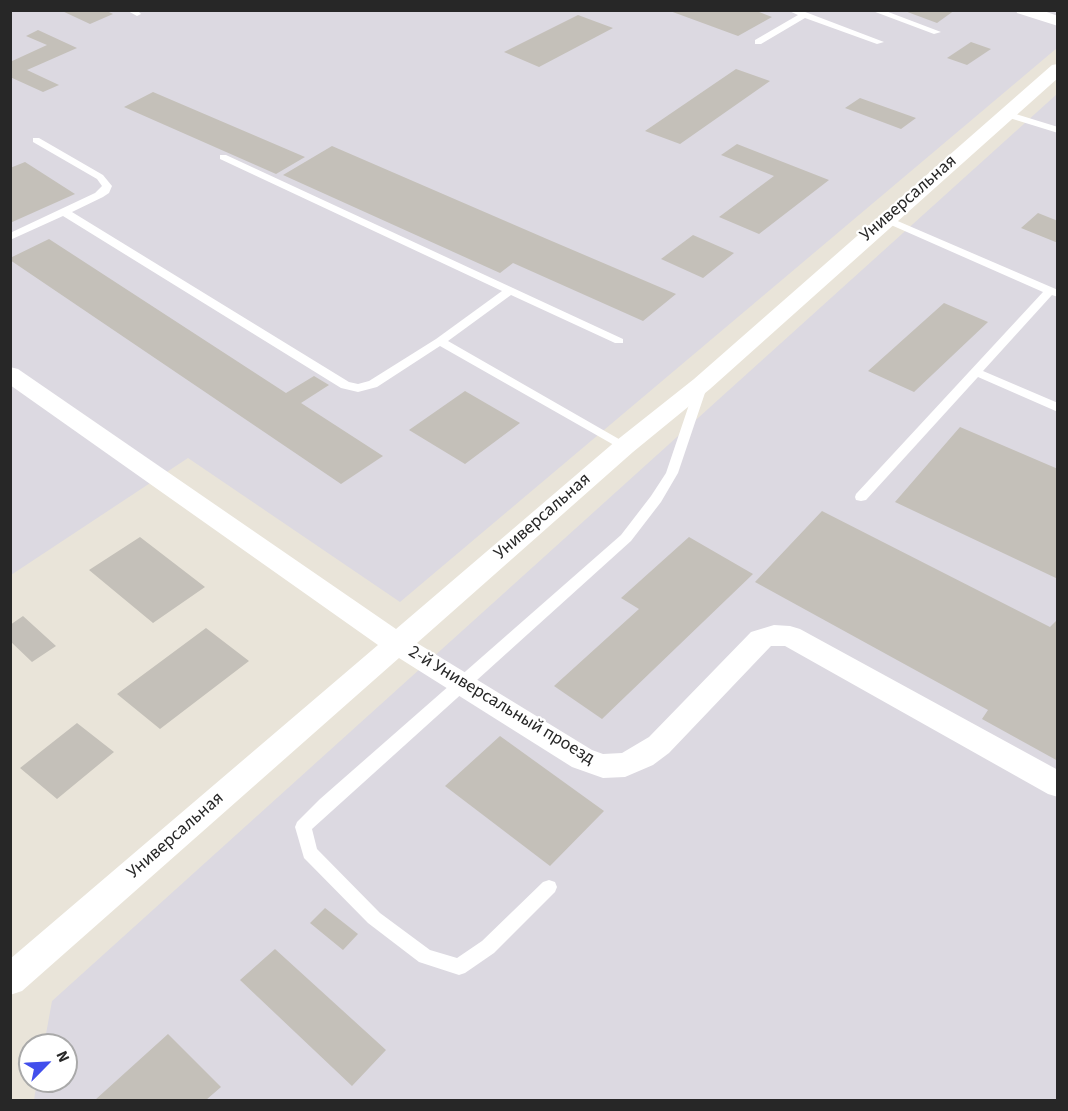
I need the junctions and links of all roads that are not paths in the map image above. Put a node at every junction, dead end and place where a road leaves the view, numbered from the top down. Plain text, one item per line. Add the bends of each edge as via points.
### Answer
1 (791, 10) edge
2 (874, 10) edge
3 (1023, 10) edge
4 (804, 15) junction
5 (1058, 21) edge
6 (937, 32) dead end
7 (758, 42) dead end
8 (880, 42) dead end
9 (1058, 69) edge
10 (1006, 114) junction
11 (1058, 130) edge
12 (36, 140) dead end
13 (224, 157) dead end
14 (64, 213) junction
15 (886, 219) junction
16 (10, 237) edge
17 (510, 290) junction
18 (1054, 292) edge
19 (440, 341) junction
20 (619, 341) dead end
21 (976, 372) junction
22 (10, 374) edge
23 (702, 384) junction
24 (1058, 408) edge
25 (625, 446) junction
26 (861, 497) dead end
27 (397, 644) junction
28 (462, 684) junction
29 (1058, 785) edge
30 (549, 887) dead end
31 (19, 972) edge
32 (10, 995) edge

1 - 4 lane
2 - 6 lane
3 - 5 street
4 - 7 lane
4 - 8 lane
9 - 10 street, Универсальная
10 - 11 lane
10 - 15 street, Универсальная
12 - 14 lane via 100,177 107,186 99,195
13 - 17 lane
14 - 16 lane
14 - 19 lane via 351,388 373,384
15 - 18 lane
15 - 23 street, Универсальная
17 - 19 lane
17 - 20 lane
18 - 21 lane
19 - 25 lane
21 - 24 lane
21 - 26 lane
22 - 27 street, 2-й Универсальный проезд
23 - 25 street, Универсальная
23 - 28 lane via 672,473 626,538
25 - 27 street, Универсальная
27 - 28 street, 2-й Универсальный проезд
27 - 31 street, Универсальная
28 - 29 street, 2-й Универсальный проезд via 582,759 603,766 625,765 659,745 761,639 790,636
28 - 30 lane via 303,827 310,853 374,918 425,956 459,967 488,947
31 - 32 street, Универсальная

